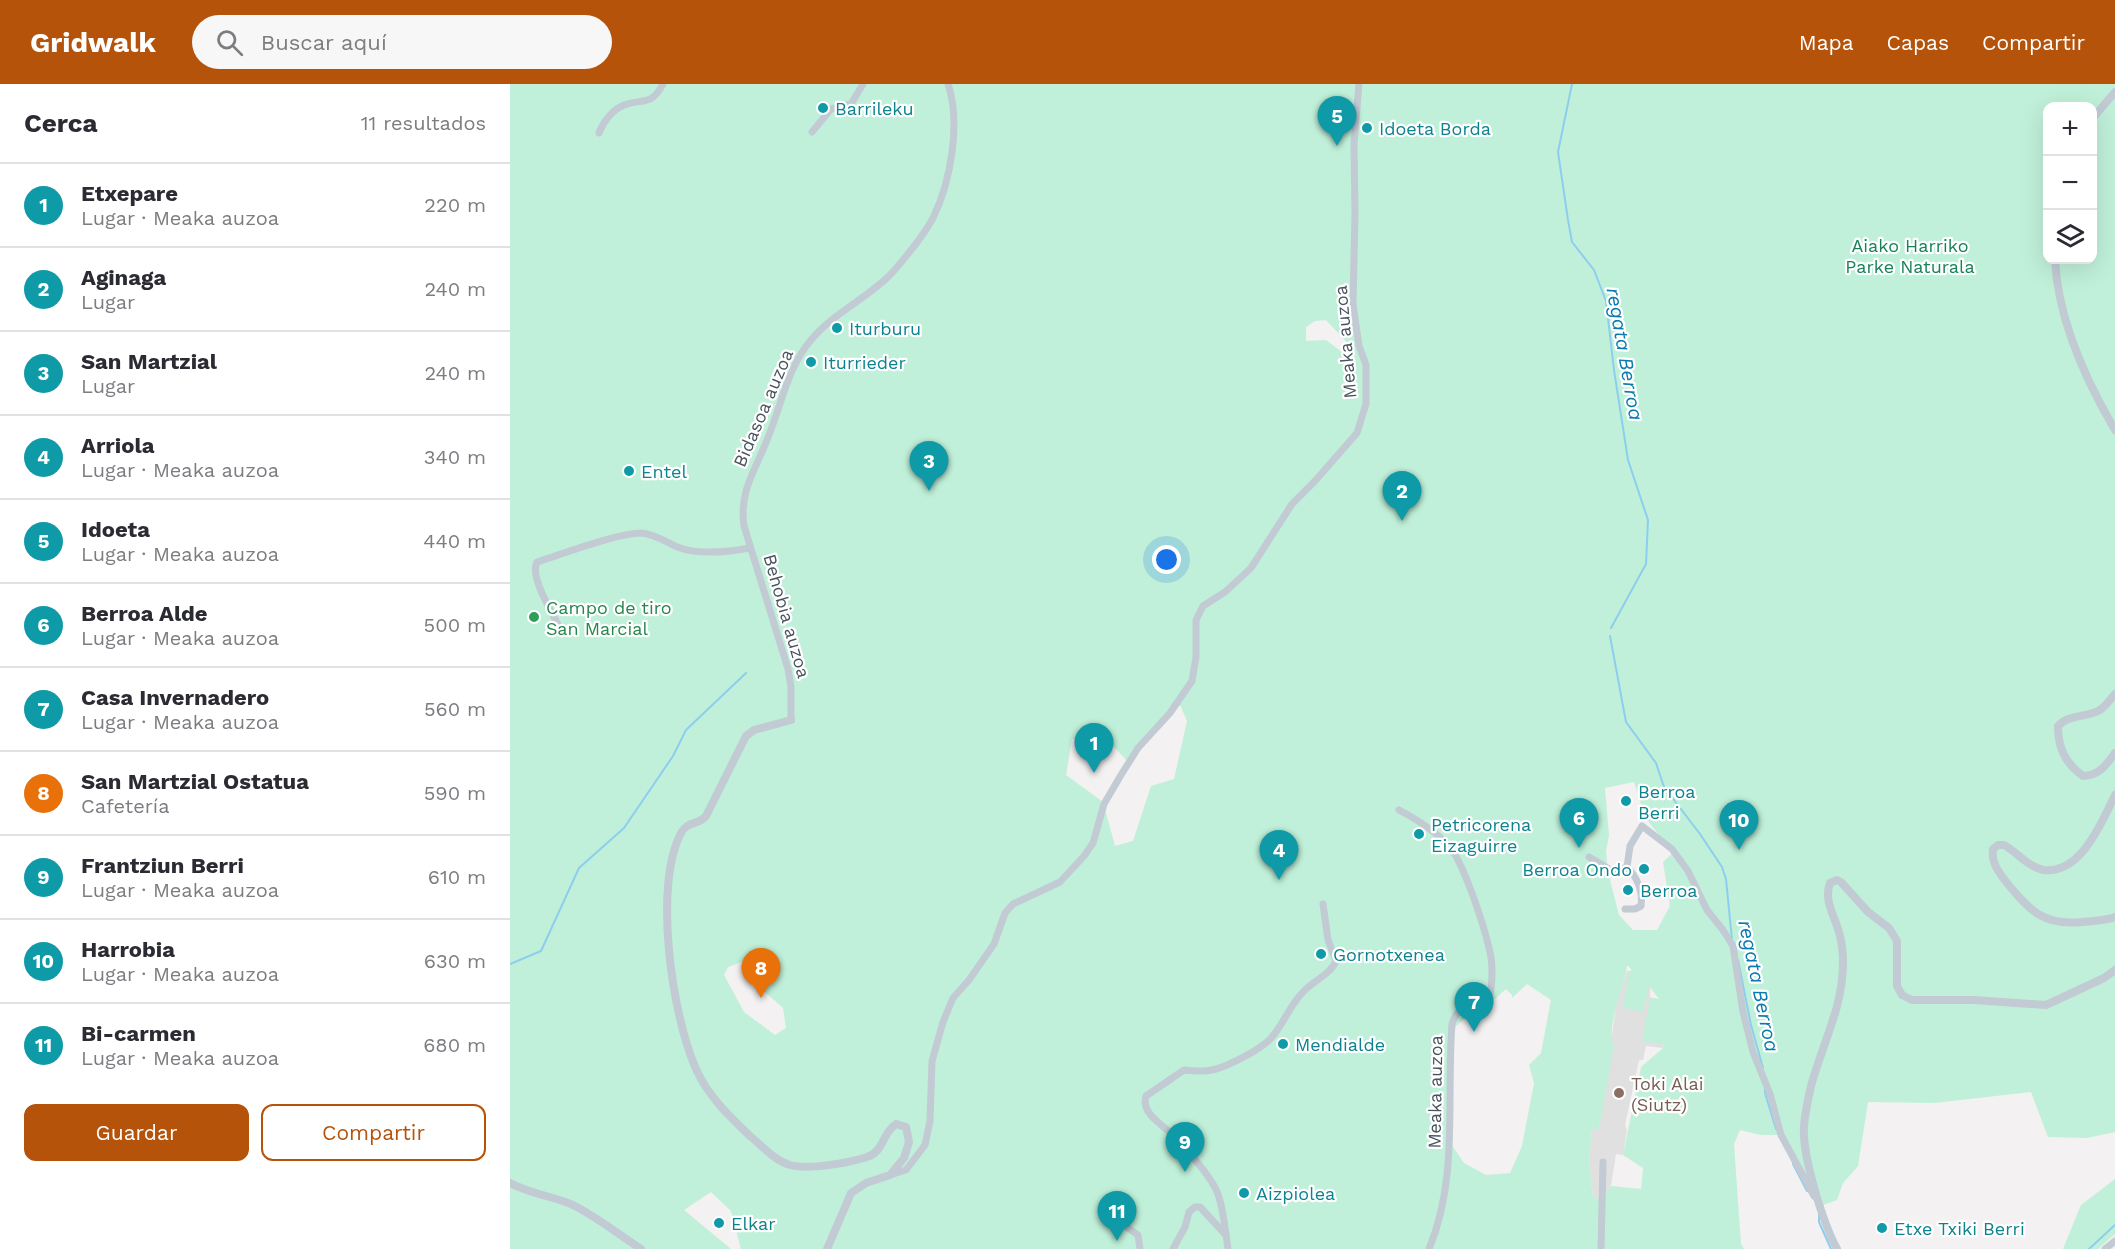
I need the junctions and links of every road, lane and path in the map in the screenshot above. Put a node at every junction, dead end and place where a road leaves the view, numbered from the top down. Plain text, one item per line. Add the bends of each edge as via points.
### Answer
1 (663, 84) edge
2 (863, 84) edge
3 (948, 84) edge
4 (1359, 84) edge
5 (2115, 92) edge
6 (2097, 113) edge
7 (812, 132) dead end
8 (599, 133) dead end
9 (2056, 264) edge
10 (2115, 430) edge
11 (750, 548) junction
12 (560, 629) dead end
13 (2115, 694) edge
14 (791, 720) joint
15 (2115, 753) edge
16 (2115, 795) edge
17 (1400, 810) dead end
18 (1590, 857) dead end
19 (1627, 867) junction
20 (1323, 904) dead end
21 (1625, 909) dead end
22 (2115, 917) edge
23 (2115, 970) edge
24 (1604, 1162) dead end
25 (890, 1175) junction
26 (510, 1183) edge
27 (1820, 1206) junction
28 (1111, 1216) dead end
29 (1226, 1235) junction
30 (2115, 1241) edge
31 (641, 1249) edge
32 (827, 1249) edge
33 (1140, 1249) edge
34 (1173, 1249) edge
35 (1228, 1249) edge
36 (1429, 1249) edge
37 (1601, 1249) edge
38 (1837, 1249) edge
39 (2105, 1249) edge

1 - 8 street via 649,101 623,106 604,122
2 - 7 street via 851,104 831,109
3 - 11 street, Bidasoa auzoa via 955,123 948,174 933,217 892,273 816,333 795,363 768,440 745,489 743,515
4 - 25 street, Meaka auzoa via 1354,144 1353,304 1366,365 1366,404 1357,433 1292,504 1251,568 1203,606 1196,620 1192,681 1121,775 1104,804 1093,843 1084,856 1060,882 1013,904 1005,914 994,944 953,998 943,1022 932,1061 925,1145 906,1170
5 - 6 street
9 - 10 street via 2071,336 2091,387
11 - 12 street, Behobia auzoa via 694,551 639,533 537,562 536,577
11 - 14 street, Behobia auzoa via 788,669
13 - 15 street via 2100,710 2066,719 2058,726 2058,742 2066,760 2083,776 2102,770
14 - 25 street, Behobia auzoa via 746,736 706,816 681,833 667,893 674,993 688,1047 707,1088 730,1117 774,1156 800,1166 868,1157 881,1148 890,1128 900,1124 906,1127 909,1142 904,1158
16 - 22 street via 2087,849 2058,868 2044,870 2031,865 2004,845 1993,849 1992,857 2017,895 2049,920 2072,923
17 - 36 street, Meaka auzoa via 1449,846 1465,875 1490,949 1489,998 1463,1007 1452,1024 1446,1196
18 - 19 street via 1614,872
19 - 21 street via 1633,872 1642,899 1641,906
19 - 27 street via 1630,846 1642,826 1672,849 1733,946 1753,1052 1781,1135
20 - 29 street via 1328,940 1336,961 1334,969 1304,991 1271,1039 1214,1070 1184,1070 1146,1096 1146,1109 1212,1182
23 - 27 street via 2046,1005 1912,1000 1902,995 1897,986 1897,941 1889,928 1841,882 1830,883 1829,906 1840,935 1843,963 1836,1015 1811,1086 1804,1128
24 - 37 street
25 - 32 street via 851,1193
26 - 31 street via 590,1214
27 - 38 street
28 - 33 street via 1138,1235
29 - 34 street via 1195,1207
29 - 35 street
30 - 39 street

